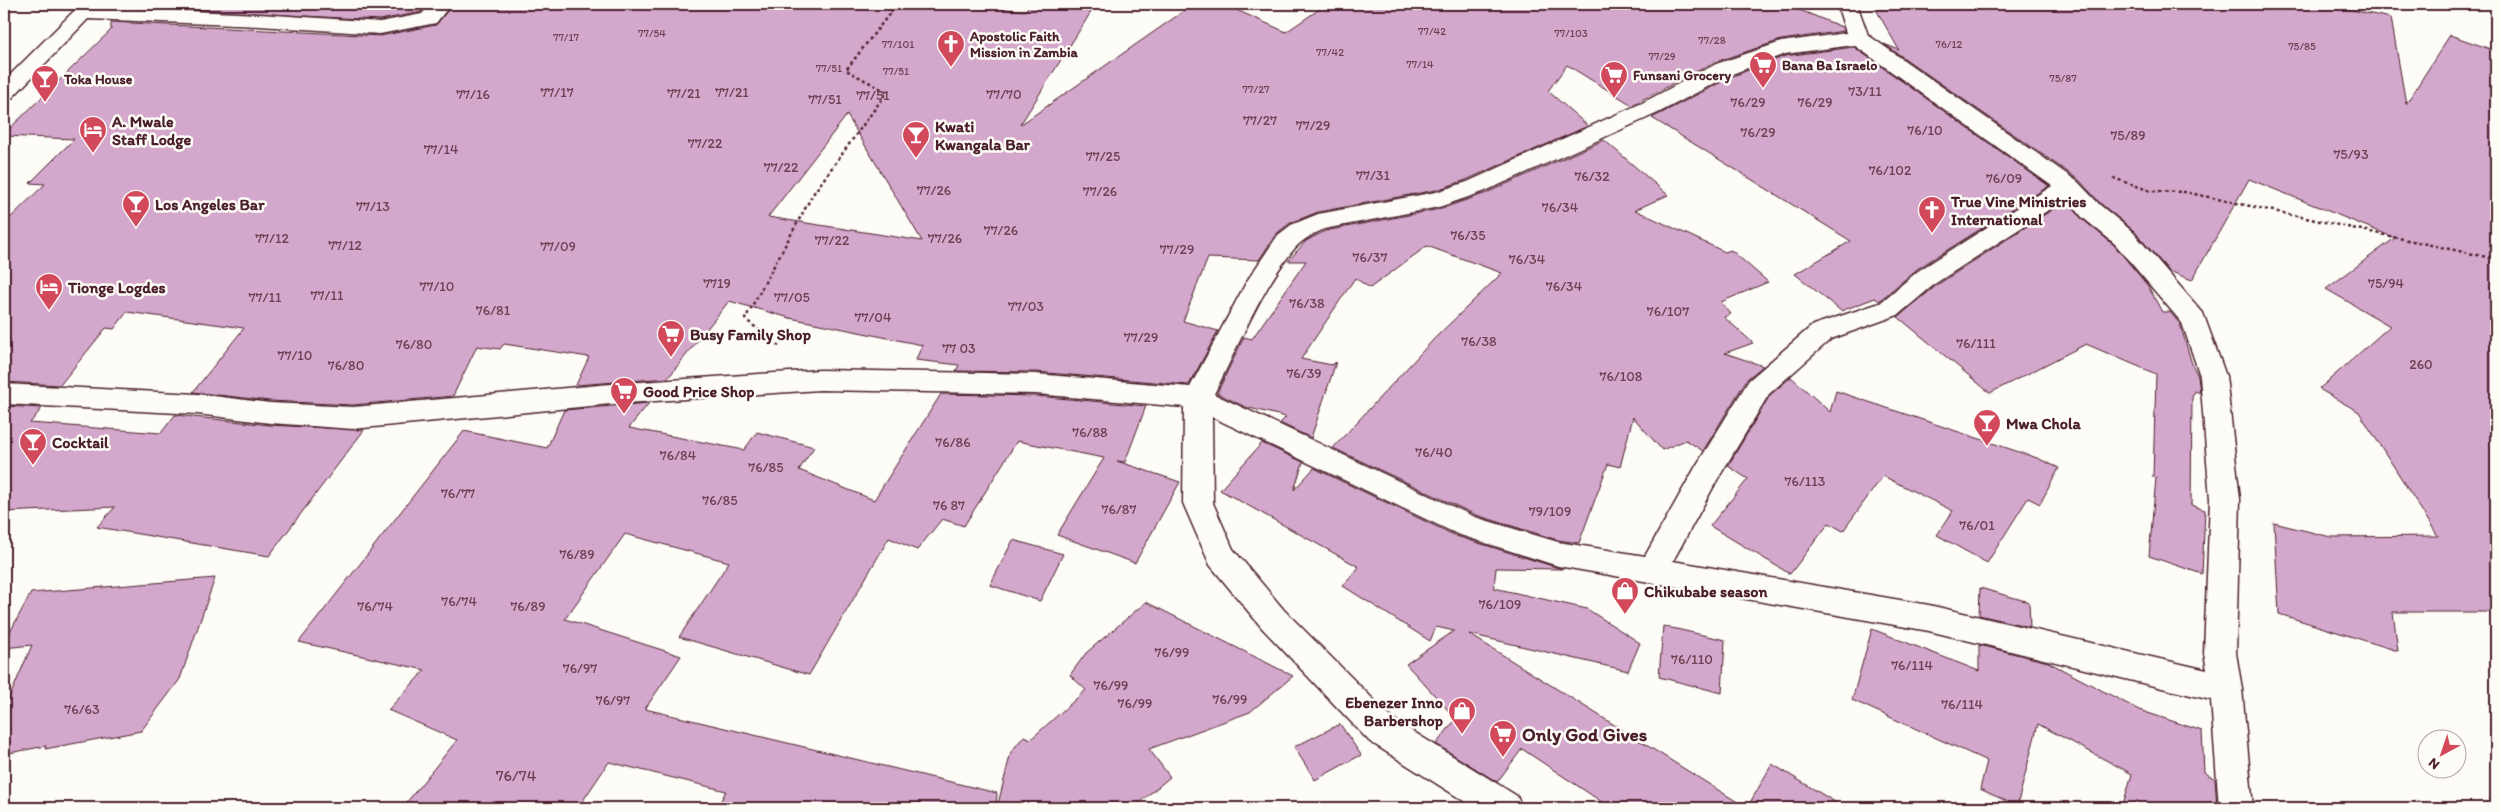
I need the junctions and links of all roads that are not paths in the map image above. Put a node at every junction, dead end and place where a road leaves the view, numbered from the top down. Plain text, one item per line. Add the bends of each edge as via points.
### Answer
1 (441, 4) edge
2 (1848, 4) edge
3 (88, 8) edge
4 (1858, 38) junction
5 (4, 93) edge
6 (2070, 187) junction
7 (4, 394) edge
8 (1198, 398) junction
9 (1652, 571) junction
10 (2226, 689) junction
11 (1505, 808) edge
12 (2236, 808) edge

1 - 3 street via 428,19 380,28
2 - 4 street
3 - 5 street
4 - 6 street
4 - 8 street via 1781,48 1724,69 1650,108 1475,187 1439,199 1318,222 1300,231 1287,241 1256,287
6 - 9 street via 2049,197 1927,277 1889,309 1822,332 1759,387
6 - 10 street via 2091,211 2124,238 2194,320 2213,376 2225,499 2220,653
7 - 8 street via 197,404 353,418 610,394 820,380 1036,384
8 - 9 street via 1467,526 1558,554
8 - 11 street via 1198,503 1221,556 1273,619 1381,730
9 - 10 street via 1929,618
10 - 12 street

